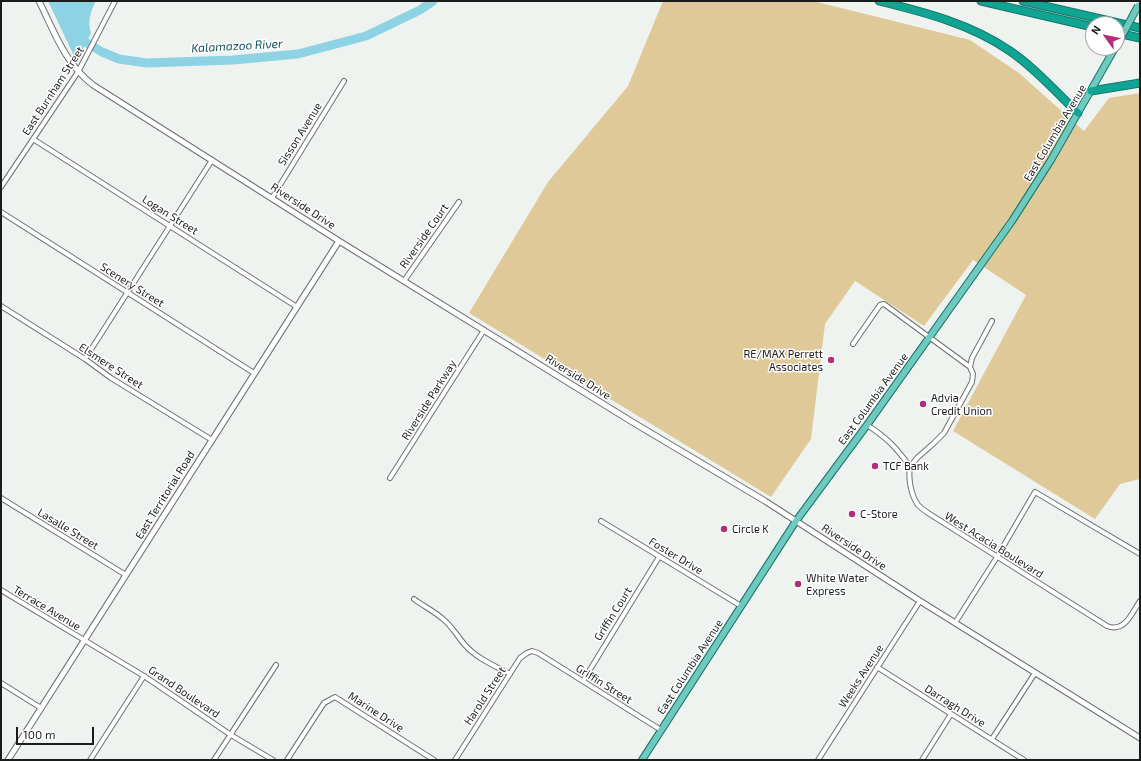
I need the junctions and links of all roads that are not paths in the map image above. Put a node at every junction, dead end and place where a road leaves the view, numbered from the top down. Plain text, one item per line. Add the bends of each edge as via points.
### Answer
1 (39, 1) edge
2 (115, 1) edge
3 (879, 1) edge
4 (981, 1) edge
5 (1023, 1) edge
6 (1139, 4) edge
7 (1085, 25) edge
8 (1140, 28) edge
9 (1125, 30) edge
10 (1125, 35) edge
11 (1140, 38) edge
12 (1112, 56) edge
13 (78, 72) junction
14 (344, 80) dead end
15 (1140, 83) edge
16 (1091, 90) junction
17 (1078, 113) junction
18 (33, 139) junction
19 (212, 160) junction
20 (1, 187) edge
21 (272, 198) junction
22 (459, 202) dead end
23 (1, 212) edge
24 (170, 226) junction
25 (339, 241) junction
26 (404, 281) junction
27 (127, 292) junction
28 (1, 306) edge
29 (297, 307) junction
30 (992, 320) dead end
31 (484, 330) junction
32 (930, 338) junction
33 (853, 344) dead end
34 (84, 359) junction
35 (970, 367) junction
36 (254, 373) junction
37 (868, 425) junction
38 (212, 440) junction
39 (910, 467) junction
40 (390, 478) dead end
41 (1, 498) edge
42 (601, 521) dead end
43 (796, 521) junction
44 (1140, 554) edge
45 (659, 557) junction
46 (998, 557) junction
47 (126, 575) junction
48 (1, 590) edge
49 (414, 599) dead end
50 (920, 601) junction
51 (1140, 601) edge
52 (741, 606) junction
53 (955, 623) junction
54 (84, 641) junction
55 (538, 653) joint
56 (276, 666) dead end
57 (877, 667) junction
58 (1035, 673) junction
59 (510, 674) junction
60 (144, 676) junction
61 (582, 681) junction
62 (1, 683) edge
63 (41, 708) junction
64 (951, 714) junction
65 (661, 730) junction
66 (231, 734) junction
67 (1140, 738) edge
68 (992, 739) junction
69 (8, 760) edge
70 (90, 760) edge
71 (214, 760) edge
72 (273, 760) edge
73 (287, 760) edge
74 (434, 760) edge
75 (455, 760) edge
76 (642, 760) edge
77 (818, 760) edge
78 (922, 760) edge
79 (1024, 760) edge

1 - 13 street, Riverside Drive via 65,55
2 - 13 street, East Burnham Street
3 - 17 highway via 948,21 988,38 1031,67
4 - 7 highway
5 - 8 highway
6 - 9 main road, bridge
10 - 11 highway
12 - 16 main road, East Columbia Avenue
13 - 18 street, East Burnham Street
13 - 19 street, Riverside Drive
14 - 21 street, Sisson Avenue
15 - 16 highway
16 - 17 main road, East Columbia Avenue
17 - 32 main road, East Columbia Avenue via 1012,221
18 - 20 street, East Burnham Street
18 - 24 street, Logan Street
19 - 21 street, Riverside Drive
19 - 24 street
21 - 25 street, Riverside Drive
22 - 26 street, Riverside Court
23 - 27 street, Scenery Street
24 - 27 street
24 - 29 street, Logan Street
25 - 26 street, Riverside Drive
25 - 29 street, East Territorial Road
26 - 31 street, Riverside Drive
27 - 34 street
27 - 36 street, Scenery Street
28 - 34 street, Elsmere Street
29 - 36 street, East Territorial Road
30 - 35 street via 972,358
31 - 40 street, Riverside Parkway
31 - 43 street, Riverside Drive
32 - 33 street via 884,304 880,305
32 - 35 street
32 - 37 main road, East Columbia Avenue
34 - 38 street, Elsmere Street
35 - 39 street via 972,382 944,433 916,458
36 - 38 street, East Territorial Road
37 - 39 street via 890,442
37 - 43 main road, East Columbia Avenue
38 - 47 street, East Territorial Road
39 - 46 street, West Acacia Boulevard via 913,495 919,506
41 - 47 street, Lasalle Street
42 - 45 street, Foster Drive
43 - 50 street, Riverside Drive
43 - 52 main road, East Columbia Avenue
44 - 46 street via 1035,492
45 - 52 street, Foster Drive
45 - 61 street, Griffin Court
46 - 51 street, West Acacia Boulevard via 1109,627 1122,626
46 - 53 street
47 - 54 street, East Territorial Road
48 - 54 street, Terrace Avenue
49 - 59 street via 442,618 471,650
50 - 53 street, Riverside Drive
50 - 57 street, Weeks Avenue
52 - 65 main road, East Columbia Avenue
53 - 58 street, Riverside Drive
54 - 60 street, Grand Boulevard
54 - 63 street, East Territorial Road
55 - 59 street, Harold Street via 526,653
55 - 61 street, Griffin Street
56 - 66 street
57 - 64 street, Darragh Drive
57 - 77 street, Weeks Avenue
58 - 67 street, Riverside Drive
58 - 68 street
59 - 75 street, Harold Street
60 - 66 street, Grand Boulevard
60 - 70 street
61 - 65 street, Griffin Street
62 - 63 street
63 - 69 street, East Territorial Road
64 - 68 street, Darragh Drive
64 - 78 street
65 - 76 main road, East Columbia Avenue
66 - 71 street
66 - 72 street, Grand Boulevard
68 - 79 street, Darragh Drive
73 - 74 street, Marine Drive via 324,703 334,697

